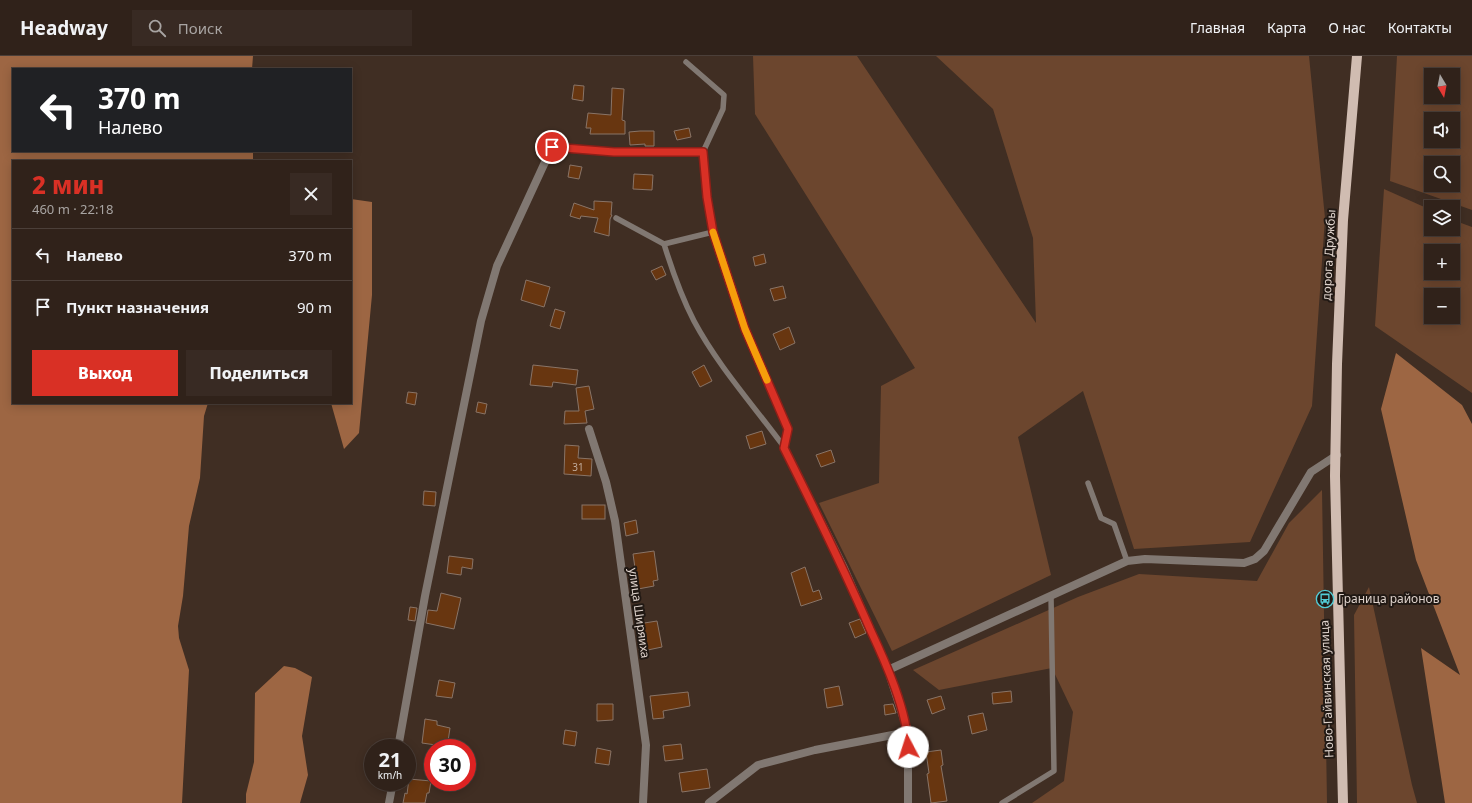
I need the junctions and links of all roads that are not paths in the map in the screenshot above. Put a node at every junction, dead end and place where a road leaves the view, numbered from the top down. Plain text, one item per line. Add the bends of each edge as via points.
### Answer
1 (1357, 56) edge
2 (686, 62) dead end
3 (703, 152) junction
4 (616, 218) dead end
5 (713, 232) junction
6 (664, 244) junction
7 (589, 429) dead end
8 (784, 448) junction
9 (1337, 455) junction
10 (1088, 483) dead end
11 (1127, 562) junction
12 (1051, 596) junction
13 (888, 670) junction
14 (908, 732) junction
15 (400, 739) edge
16 (391, 791) edge
17 (389, 803) edge
18 (643, 803) edge
19 (709, 803) edge
20 (908, 803) edge
21 (1002, 803) edge
22 (1343, 803) edge

1 - 9 main road, дорога Дружбы via 1343,220 1337,364
2 - 3 lane via 724,95 723,109
3 - 5 street
3 - 15 street via 614,152 552,147 497,266 481,321
4 - 6 lane
5 - 6 lane
5 - 8 street via 745,329 788,429
6 - 8 lane via 675,280 694,321 716,356
7 - 18 street, улица Ширяиха via 606,482 615,522 646,745
8 - 13 street via 844,568
9 - 11 street via 1311,472 1264,551 1255,559 1229,564 1145,559
9 - 22 main road, Ново-Гайвинская улица
10 - 11 lane via 1101,518 1114,524
11 - 12 street
12 - 13 street
12 - 21 lane via 1054,771
13 - 14 street
14 - 19 street via 815,750 758,765
14 - 20 street
16 - 17 street

